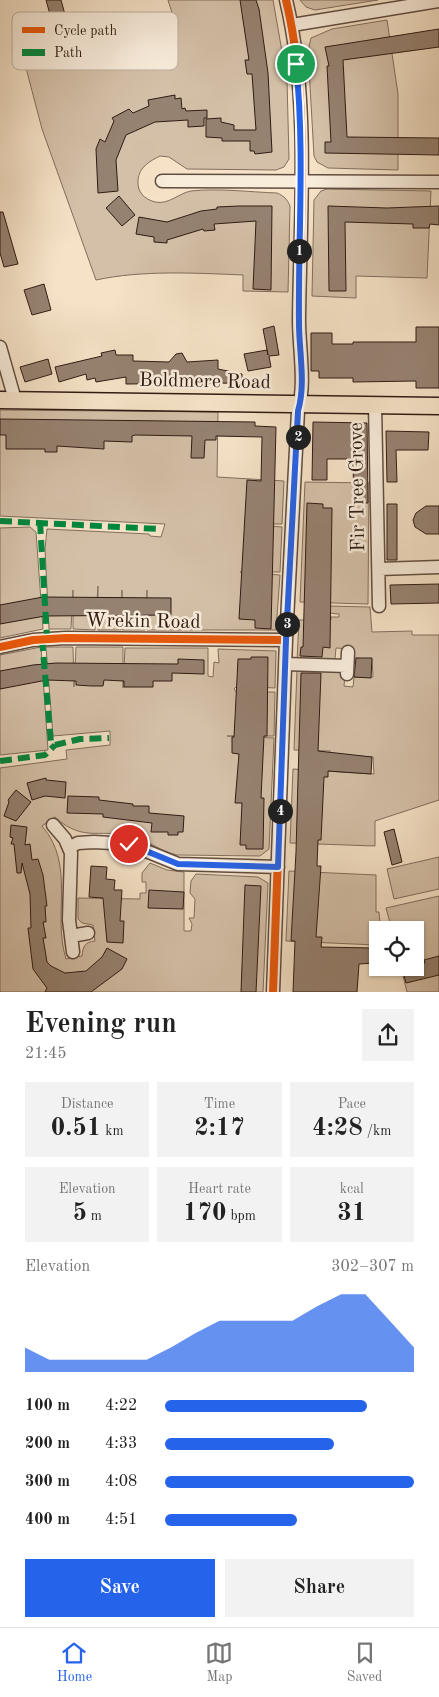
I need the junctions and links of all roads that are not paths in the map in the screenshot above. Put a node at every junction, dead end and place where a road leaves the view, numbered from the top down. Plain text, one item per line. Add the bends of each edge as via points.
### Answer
1 (286, 0) edge
2 (439, 1) edge
3 (292, 25) junction
4 (162, 181) dead end
5 (300, 181) junction
6 (439, 182) edge
7 (0, 347) edge
8 (7, 400) edge
9 (300, 404) junction
10 (375, 405) junction
11 (439, 406) edge
12 (439, 567) edge
13 (379, 569) junction
14 (379, 606) dead end
15 (286, 640) junction
16 (0, 647) edge
17 (348, 652) dead end
18 (285, 664) junction
19 (53, 825) dead end
20 (70, 846) junction
21 (278, 867) junction
22 (88, 933) dead end
23 (71, 936) junction
24 (73, 952) dead end
25 (273, 992) edge

1 - 3 street
2 - 3 street
3 - 5 street via 300,102
4 - 5 street
5 - 6 street
5 - 9 street
7 - 8 street
8 - 9 main road, Boldmere Road
9 - 10 main road, Boldmere Road
9 - 15 street
10 - 11 main road, Boldmere Road
10 - 13 street, Fir Tree Grove
12 - 13 street, Fir Tree Grove
13 - 14 street, Fir Tree Grove
15 - 16 street, Wrekin Road via 66,638
15 - 18 street
17 - 18 street via 347,670
18 - 21 street
19 - 20 street
20 - 21 street via 94,842 129,844 178,864
20 - 23 street
21 - 25 street
22 - 23 street
23 - 24 street

